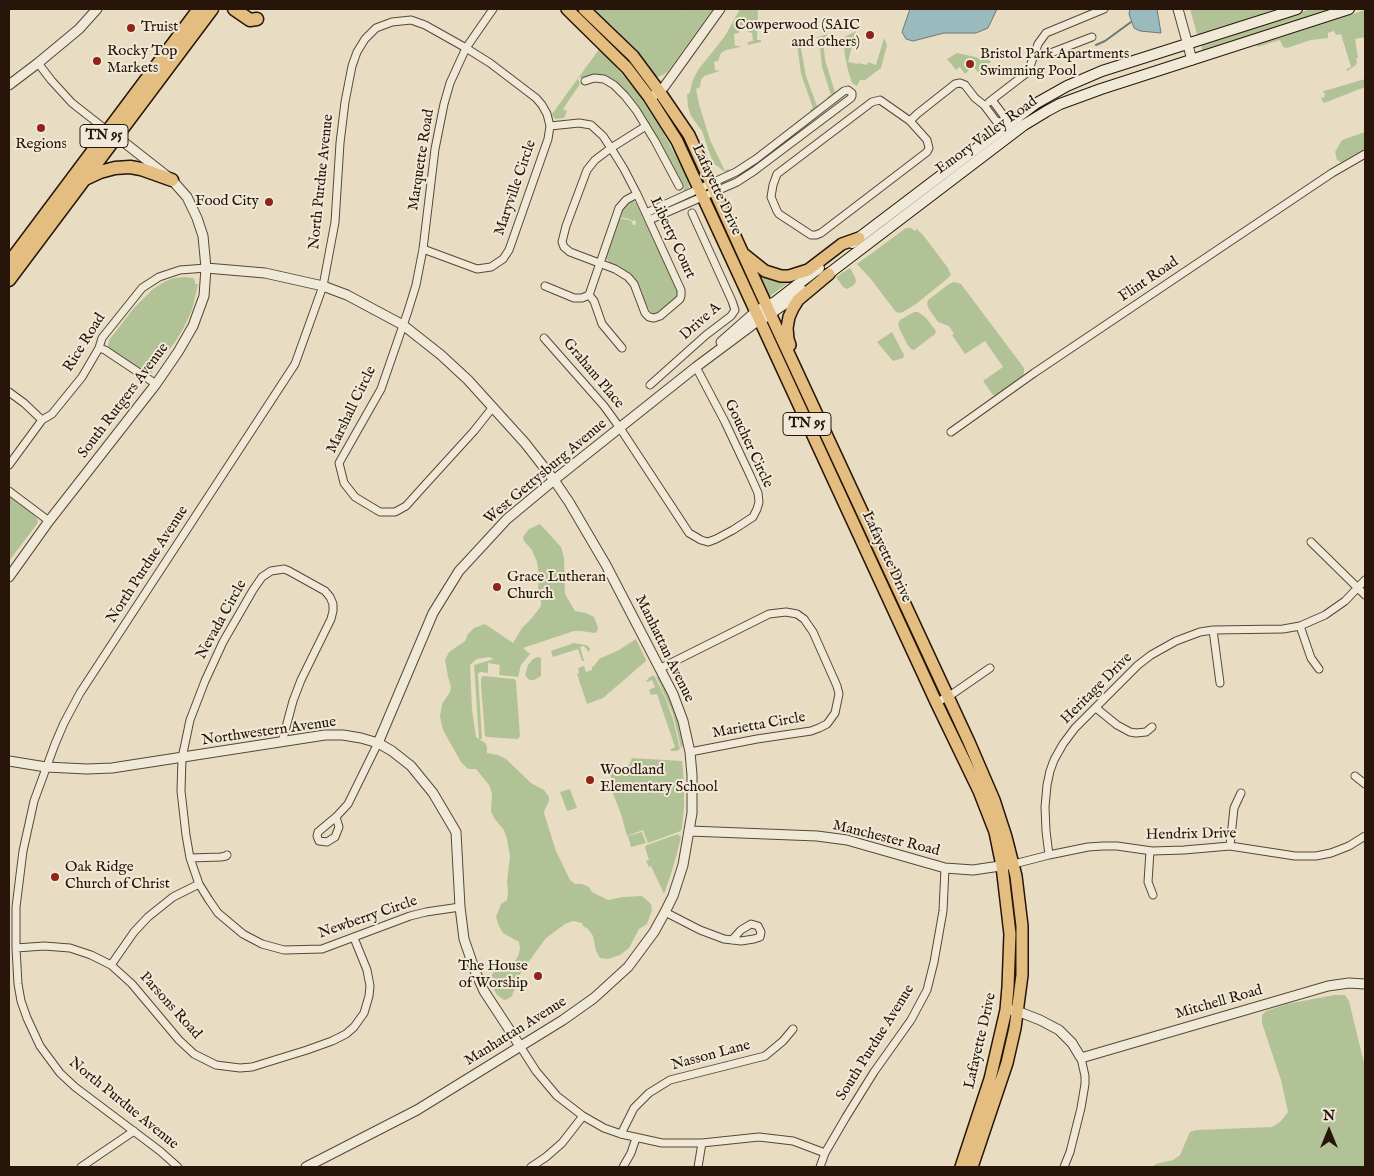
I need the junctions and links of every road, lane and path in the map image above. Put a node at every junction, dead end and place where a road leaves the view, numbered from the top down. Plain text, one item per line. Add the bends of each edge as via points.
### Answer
1 (97, 9) edge
2 (199, 9) edge
3 (212, 9) edge
4 (218, 9) edge
5 (234, 9) edge
6 (493, 9) edge
7 (567, 9) edge
8 (584, 9) edge
9 (720, 9) edge
10 (1104, 9) edge
11 (1178, 9) edge
12 (1297, 9) edge
13 (1349, 9) edge
14 (257, 19) dead end
15 (1092, 36) dead end
16 (1187, 44) junction
17 (466, 48) junction
18 (1035, 52) junction
19 (175, 58) junction
20 (1192, 60) junction
21 (38, 63) junction
22 (584, 81) dead end
23 (9, 85) edge
24 (654, 94) junction
25 (992, 100) junction
26 (984, 105) junction
27 (910, 121) junction
28 (550, 126) junction
29 (646, 126) junction
30 (112, 134) junction
31 (611, 148) junction
32 (1365, 154) edge
33 (172, 180) junction
34 (83, 181) junction
35 (679, 186) dead end
36 (712, 188) junction
37 (701, 193) junction
38 (637, 194) junction
39 (692, 213) dead end
40 (647, 217) junction
41 (859, 238) junction
42 (423, 249) junction
43 (742, 252) junction
44 (9, 263) edge
45 (600, 264) junction
46 (206, 268) junction
47 (829, 274) junction
48 (9, 280) edge
49 (323, 286) junction
50 (545, 286) dead end
51 (589, 295) junction
52 (769, 311) junction
53 (757, 316) junction
54 (403, 325) junction
55 (544, 338) dead end
56 (99, 348) junction
57 (622, 348) dead end
58 (696, 367) junction
59 (156, 384) junction
60 (650, 385) dead end
61 (9, 392) edge
62 (493, 407) junction
63 (42, 420) junction
64 (620, 428) junction
65 (951, 432) dead end
66 (838, 462) junction
67 (9, 466) edge
68 (554, 480) junction
69 (9, 491) edge
70 (50, 521) junction
71 (1311, 542) dead end
72 (9, 577) edge
73 (1365, 580) edge
74 (1358, 588) junction
75 (1365, 595) edge
76 (1300, 626) junction
77 (1213, 630) junction
78 (661, 668) junction
79 (990, 668) dead end
80 (1319, 670) dead end
81 (1220, 683) dead end
82 (948, 697) junction
83 (936, 702) junction
84 (1096, 708) junction
85 (1152, 727) dead end
86 (282, 742) junction
87 (378, 743) junction
88 (690, 752) junction
89 (182, 758) junction
90 (9, 761) edge
91 (46, 767) junction
92 (1355, 776) dead end
93 (1365, 784) edge
94 (1241, 793) dead end
95 (336, 818) dead end
96 (690, 831) junction
97 (1365, 836) edge
98 (1230, 846) junction
99 (1150, 850) junction
100 (1049, 854) junction
101 (227, 855) dead end
102 (190, 858) junction
103 (1014, 864) junction
104 (1002, 866) junction
105 (944, 868) junction
106 (199, 884) junction
107 (1153, 895) dead end
108 (460, 906) junction
109 (665, 912) junction
110 (354, 938) junction
111 (732, 940) dead end
112 (16, 948) junction
113 (111, 965) junction
114 (1365, 984) edge
115 (1012, 1011) junction
116 (793, 1029) dead end
117 (520, 1046) junction
118 (1081, 1058) junction
119 (583, 1116) junction
120 (134, 1131) junction
121 (621, 1134) junction
122 (636, 1138) junction
123 (702, 1143) junction
124 (825, 1153) junction
125 (81, 1167) edge
126 (178, 1167) edge
127 (306, 1167) edge
128 (531, 1167) edge
129 (623, 1167) edge
130 (698, 1167) edge
131 (820, 1167) edge
132 (961, 1167) edge
133 (972, 1167) edge
134 (1064, 1167) edge

1 - 21 street via 79,29
2 - 30 highway, TN 95
3 - 19 highway, TN 95
4 - 19 highway via 193,42
5 - 14 highway via 250,20
6 - 17 street, Marquette Road
7 - 24 main road, Lafayette Drive / TN 95
8 - 24 main road, Lafayette Drive / TN 95 via 633,56
9 - 24 street via 664,87
10 - 18 street via 1046,33
11 - 16 street
12 - 16 main road, Emory Valley Road
13 - 20 main road, Emory Valley Road
15 - 18 street via 1048,54
16 - 20 street
16 - 41 main road, Emory Valley Road via 1066,86 1036,104
17 - 28 street, Maryville Circle via 536,98 547,114
17 - 42 street, Marquette Road via 450,83 438,131
17 - 49 street, North Purdue Avenue via 411,20 376,28 360,46 352,66 345,102 335,222
18 - 25 street via 1028,72
19 - 30 highway, TN 95
20 - 47 main road, Emory Valley Road via 1101,89 1047,111 996,146
21 - 23 street
21 - 30 street via 72,104
22 - 29 street via 604,79 614,85
24 - 36 main road, Lafayette Drive / TN 95 via 689,135
24 - 37 main road, Lafayette Drive / TN 95
25 - 26 street
25 - 26 street via 1004,116 1004,123 996,121
26 - 27 street via 965,85 958,83
27 - 27 street via 880,100 872,102 777,174 771,197 779,214 811,235 821,233 927,152 927,140
28 - 31 street, Liberty Court via 579,123 591,126
28 - 42 street, Maryville Circle via 509,250 503,259 491,267 477,269
29 - 31 street
29 - 35 street
30 - 33 street, South Rutgers Avenue
30 - 34 highway, TN 95
30 - 44 highway, TN 95
31 - 38 street, Liberty Court
31 - 45 street, Liberty Court via 586,170 562,237 566,250
32 - 65 street, Flint Road via 1332,173
33 - 34 highway via 130,167 100,172
33 - 46 street, South Rutgers Avenue via 187,197 197,218 203,236
34 - 48 highway, TN 95
36 - 36 street via 737,182 762,165 851,98 851,91 844,90 756,159
36 - 37 street
36 - 43 main road, Lafayette Drive / TN 95
37 - 40 street
37 - 53 main road, Lafayette Drive / TN 95
38 - 40 street, Liberty Court
38 - 45 street, Liberty Court via 619,208
39 - 60 street, Drive A via 735,310 732,316
40 - 45 street, Liberty Court via 681,290 680,299 660,316 649,316 628,277
41 - 43 main road via 842,244 808,270 789,276 765,271
41 - 52 main road, Emory Valley Road via 775,302
42 - 54 street, Marquette Road
43 - 52 main road, Lafayette Drive / TN 95
45 - 51 street
46 - 49 street, Manhattan Avenue via 265,273
46 - 56 street, Rice Road via 180,270 159,277 142,288 102,338
46 - 59 street, South Rutgers Avenue via 204,296 192,326
47 - 52 main road, Emory Valley Road
47 - 66 main road via 798,300 789,316 787,334 837,446
49 - 54 street, Manhattan Avenue
49 - 91 street, North Purdue Avenue via 295,364 80,693
50 - 51 street via 574,298
51 - 57 street via 602,324
52 - 53 main road, Emory Valley Road
52 - 66 main road, Lafayette Drive / TN 95
53 - 58 street, West Gettysburg Avenue via 735,328
53 - 83 main road, Lafayette Drive / TN 95
54 - 62 street, Manhattan Avenue via 448,361
54 - 62 street, Marshall Circle via 381,389 339,463 344,483 355,497 380,512 395,512 406,506
55 - 64 street, Graham Place
56 - 59 street
56 - 63 street, Rice Road via 82,377 52,414
58 - 64 street, West Gettysburg Avenue
58 - 64 street, Goucher Circle via 758,493 757,510 745,523 708,542 694,538
59 - 70 street, South Rutgers Avenue
61 - 63 street
62 - 68 street, Manhattan Avenue
63 - 67 street, Rice Road
64 - 68 street, West Gettysburg Avenue
66 - 82 main road, Lafayette Drive / TN 95
68 - 78 street, Manhattan Avenue via 606,565
68 - 87 street, West Gettysburg Avenue via 507,519 459,571 433,613
69 - 70 street
70 - 72 street, South Rutgers Avenue
71 - 74 street
73 - 74 street, Heritage Drive
74 - 75 street
74 - 76 street, Heritage Drive via 1325,615
76 - 77 street, Heritage Drive
76 - 80 street via 1311,658
77 - 81 street
77 - 84 street, Heritage Drive via 1185,638 1151,655
78 - 88 street, Manhattan Avenue via 683,721
78 - 88 street, Marietta Circle via 769,614 786,612 797,614 813,632 837,686 836,713 819,728
79 - 82 street
82 - 83 street
82 - 103 main road, Lafayette Drive / TN 95 via 994,800
83 - 104 main road, Lafayette Drive / TN 95 via 979,790 995,832
84 - 85 street via 1130,732 1146,732
84 - 100 street, Heritage Drive via 1063,744 1050,771 1045,807
86 - 87 street, Northwestern Avenue via 343,735
86 - 89 street, Northwestern Avenue
86 - 89 street, Nevada Circle via 301,680 333,611 333,604 325,592 284,569 262,577 223,642 197,699
87 - 95 street via 348,804
87 - 108 street, Northwestern Avenue via 411,766 434,793 456,832
88 - 96 street, Manhattan Avenue via 693,797
89 - 91 street, Northwestern Avenue via 112,768
89 - 102 street, Newberry Circle via 183,818
90 - 91 street, Northwestern Avenue
91 - 112 street, North Purdue Avenue via 34,801 23,851 17,897
92 - 93 street
94 - 98 street via 1234,808
96 - 105 street, Manchester Road via 846,840
96 - 109 street, Manhattan Avenue via 676,888
97 - 98 street, Hendrix Drive via 1349,846 1316,856
98 - 99 street, Hendrix Drive
99 - 100 street, Hendrix Drive via 1103,846
99 - 107 street via 1148,882
100 - 103 street, Hendrix Drive
101 - 102 street
102 - 106 street, Newberry Circle
103 - 104 street, Manchester Road
103 - 115 main road, Lafayette Drive via 1022,926 1022,974
104 - 105 street, Manchester Road via 973,870
104 - 115 main road, Lafayette Drive via 1010,934 1008,987
105 - 124 street, South Purdue Avenue via 943,911 927,990
106 - 110 street, Newberry Circle via 218,913 243,934 262,944 284,950 308,951
106 - 113 street via 173,897 148,917
108 - 110 street, Newberry Circle via 410,916
108 - 117 street, Northwestern Avenue via 464,939 475,971 484,991
109 - 111 street via 700,930
109 - 117 street, Manhattan Avenue via 628,967 612,983 563,1020
110 - 113 street, Parsons Road via 368,970 370,986 364,1013 354,1027 332,1041 252,1067 216,1065 194,1054
112 - 113 street, Parsons Road via 70,948 91,954
112 - 120 street, North Purdue Avenue via 21,1001 40,1046 75,1087
114 - 118 street, Mitchell Road via 1328,986
115 - 118 street via 1059,1030
115 - 132 main road, Lafayette Drive
115 - 133 main road, Lafayette Drive via 1007,1063
116 - 121 street, Nasson Lane via 765,1056 670,1080 649,1092 634,1108
117 - 119 street, Northwestern Avenue via 557,1096
117 - 127 street, Manhattan Avenue via 416,1110
118 - 134 street via 1085,1084
119 - 121 street, Northwestern Avenue
119 - 128 street via 562,1143
120 - 125 street
120 - 126 street, North Purdue Avenue
121 - 122 street, Northwestern Avenue
122 - 123 street, Northwestern Avenue via 662,1143
122 - 129 street
123 - 124 street, Northwestern Avenue via 760,1137 793,1141
123 - 130 street
124 - 131 street, South Purdue Avenue

